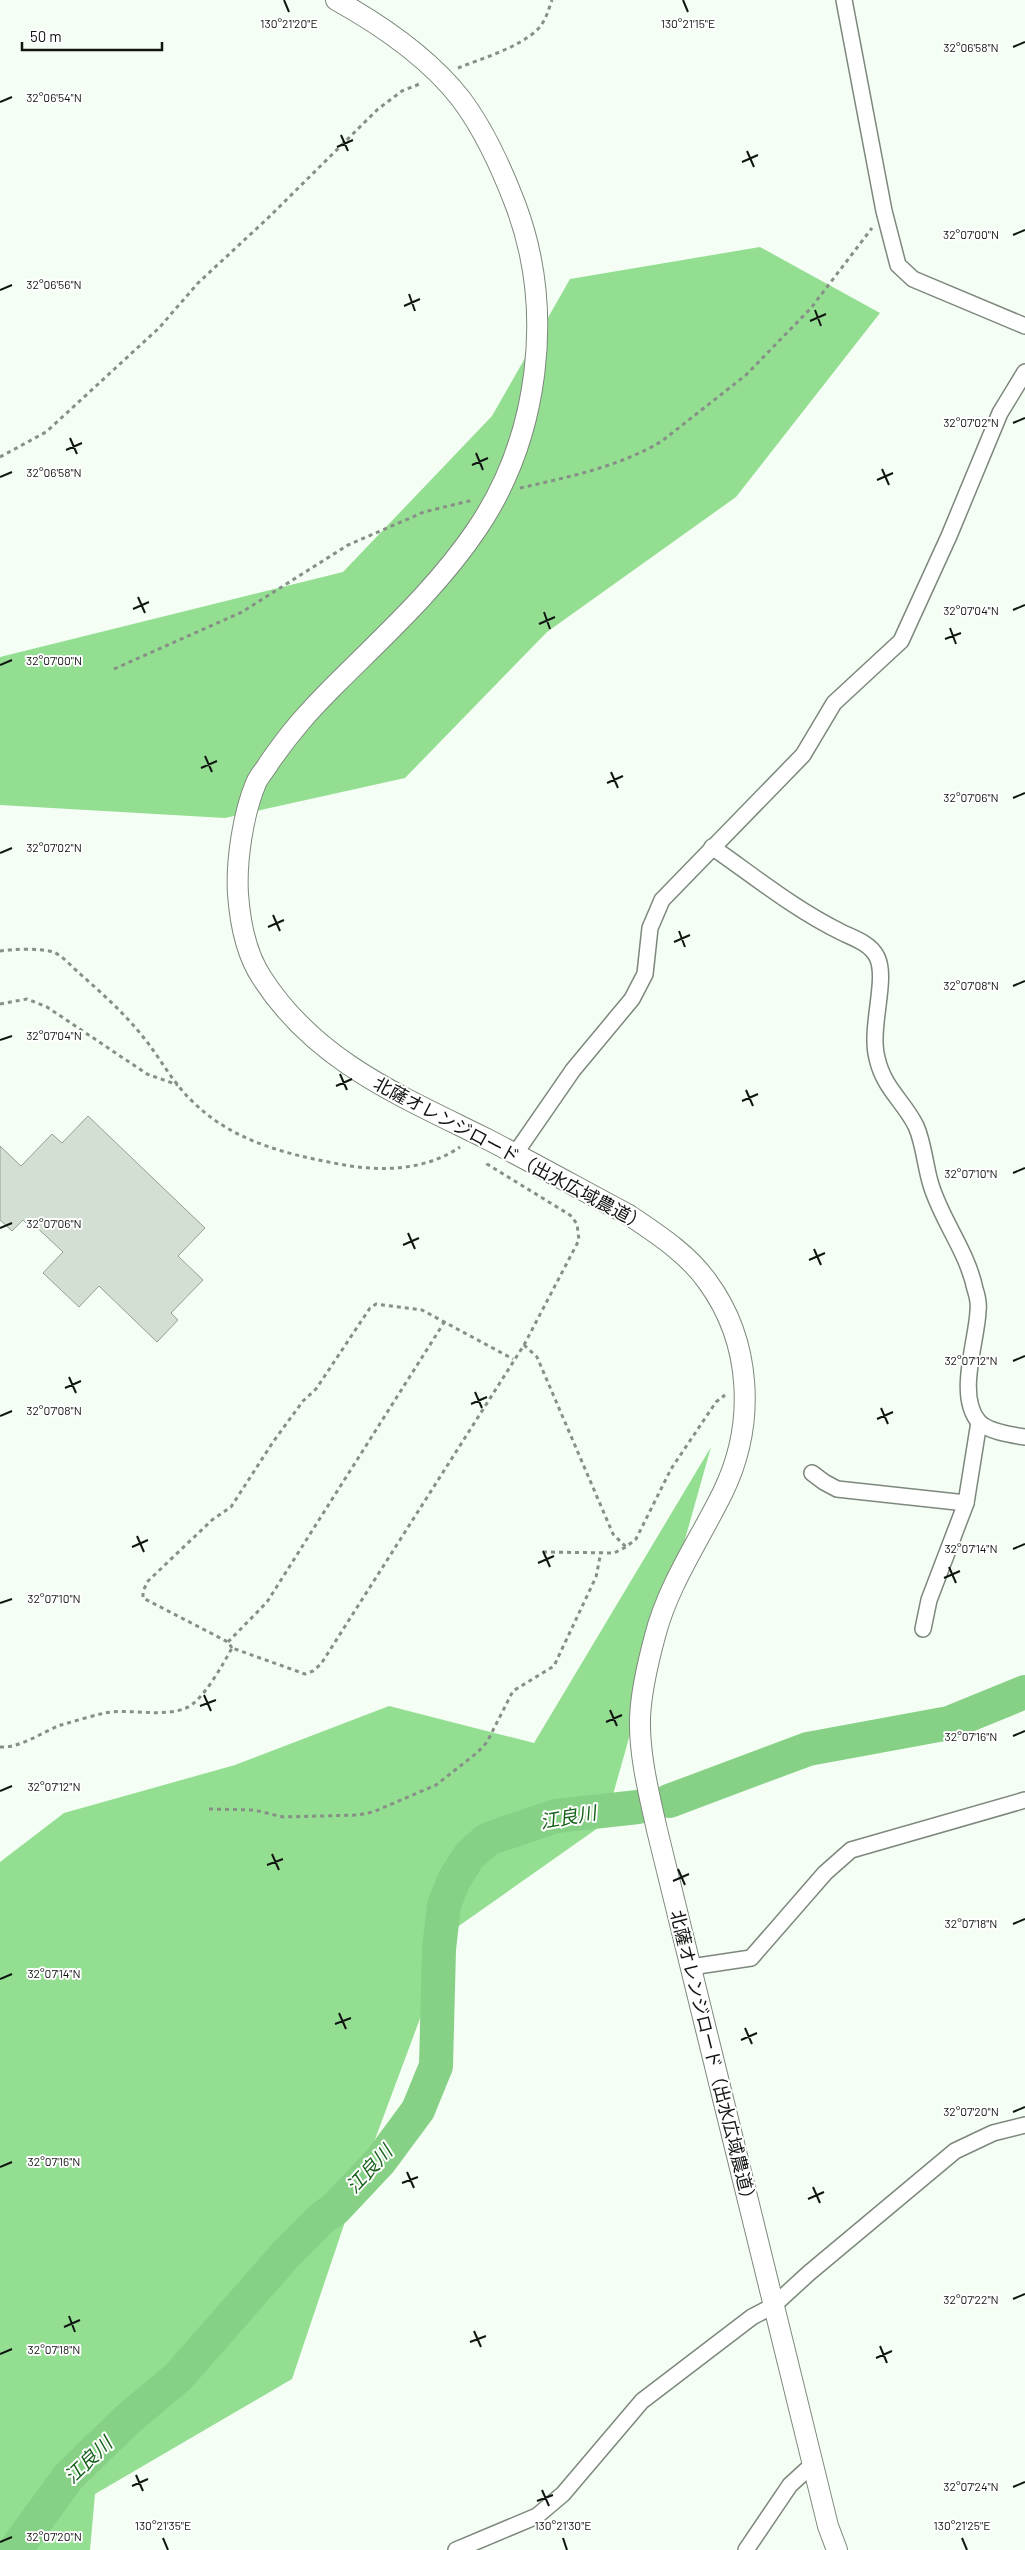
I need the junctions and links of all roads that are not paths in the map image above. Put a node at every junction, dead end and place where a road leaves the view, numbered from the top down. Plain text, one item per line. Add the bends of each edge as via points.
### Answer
1 (336, 0) edge
2 (844, 0) edge
3 (1025, 326) edge
4 (1025, 372) edge
5 (712, 846) junction
6 (515, 1154) junction
7 (979, 1422) junction
8 (1025, 1437) edge
9 (812, 1473) dead end
10 (966, 1502) junction
11 (923, 1629) dead end
12 (1025, 1800) edge
13 (691, 1967) junction
14 (1025, 2125) edge
15 (773, 2306) junction
16 (813, 2464) junction
17 (456, 2550) edge
18 (746, 2550) edge
19 (837, 2550) edge

1 - 6 street, 北薩オレンジロード（出水広域農道） via 382,28 440,76 462,101 504,173 521,220 531,257 538,341 528,410 514,456 477,529 407,613 293,727 256,782 245,823 237,876 240,922 260,976 305,1033 363,1075
2 - 3 street via 884,211 898,265 913,279
4 - 5 street via 1000,413 901,641 834,703 802,755
5 - 6 street via 662,900 650,928 645,974 632,999 574,1070
5 - 7 street via 811,917 863,943 878,958 880,984 874,1024 876,1056 882,1078 916,1127 931,1185 968,1265 975,1288 979,1309 969,1387
6 - 13 street, 北薩オレンジロード（出水広域農道） via 629,1215 668,1242 706,1279 740,1348 745,1410 734,1464 675,1584 655,1634 640,1718 649,1792
7 - 8 street via 994,1430
7 - 10 street
9 - 10 street via 837,1489
10 - 11 street via 929,1600
12 - 13 street via 851,1850 825,1873 750,1958
13 - 15 street, 北薩オレンジロード（出水広域農道）
14 - 15 street via 993,2134 955,2151
15 - 16 street, 北薩オレンジロード（出水広域農道）
15 - 17 street via 752,2317 642,2400 563,2494 543,2512 523,2524
16 - 18 street via 790,2485
16 - 19 street, 北薩オレンジロード（出水広域農道）

